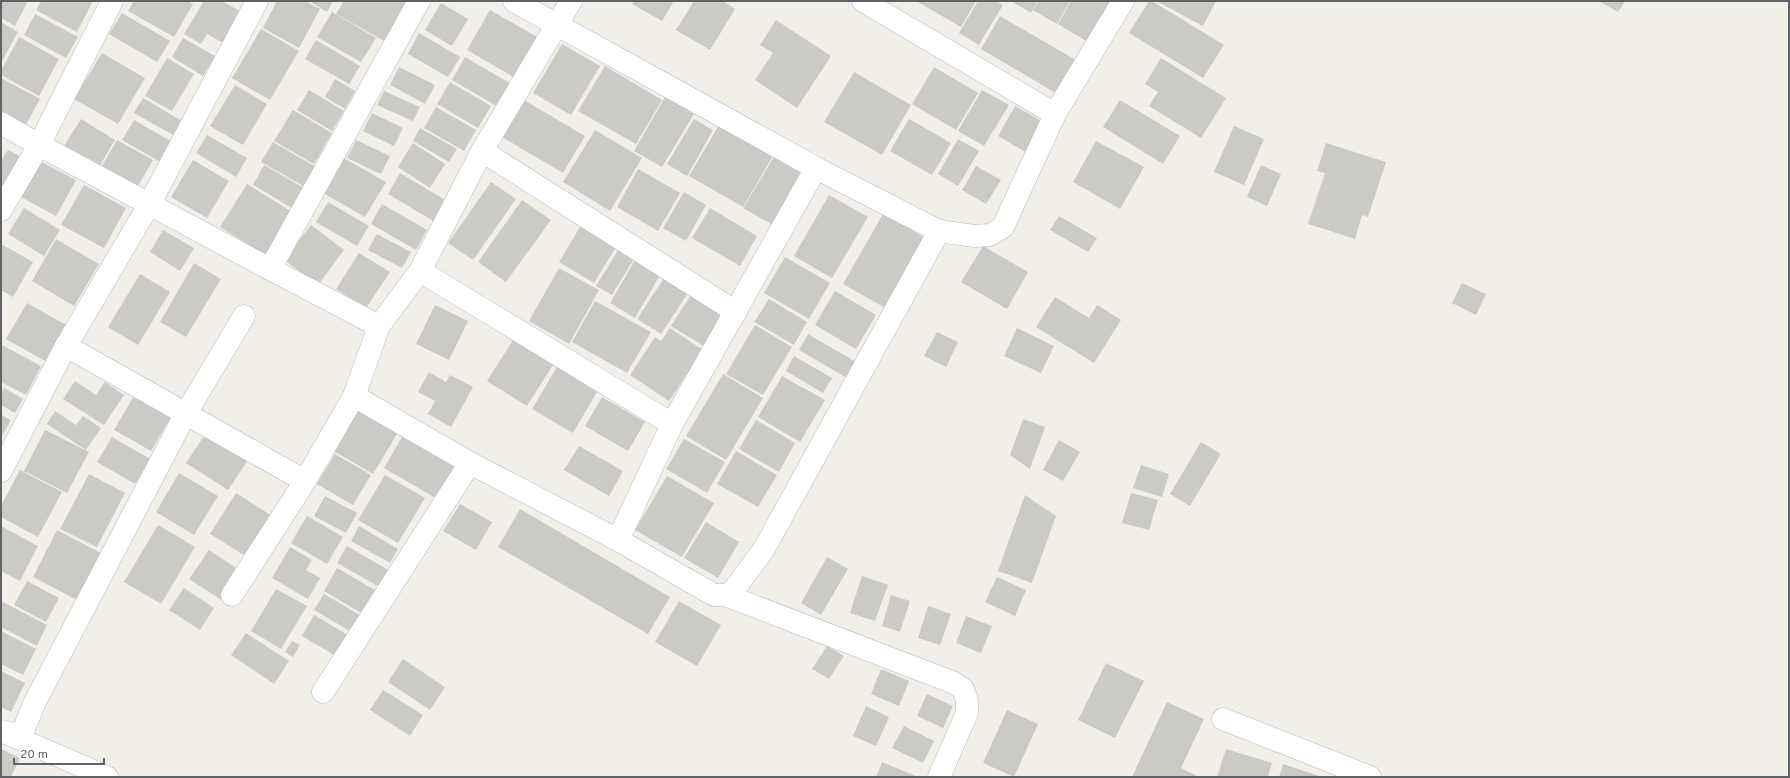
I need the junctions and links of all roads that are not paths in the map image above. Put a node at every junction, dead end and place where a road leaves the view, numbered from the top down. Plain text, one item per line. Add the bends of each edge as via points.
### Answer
1 (112, 1) edge
2 (257, 1) edge
3 (419, 1) edge
4 (514, 1) edge
5 (571, 1) edge
6 (863, 1) edge
7 (1123, 1) edge
8 (557, 26) junction
9 (1055, 114) junction
10 (1, 122) edge
11 (39, 145) junction
12 (482, 151) junction
13 (816, 168) junction
14 (150, 203) junction
15 (1, 210) edge
16 (939, 231) junction
17 (270, 269) junction
18 (420, 271) junction
19 (736, 312) junction
20 (244, 316) dead end
21 (378, 326) junction
22 (66, 346) junction
23 (354, 396) junction
24 (185, 415) junction
25 (672, 424) junction
26 (470, 463) junction
27 (1, 471) edge
28 (304, 481) junction
29 (618, 540) junction
30 (232, 595) dead end
31 (725, 595) junction
32 (323, 692) dead end
33 (1222, 719) dead end
34 (5, 732) edge
35 (107, 777) edge
36 (939, 777) edge
37 (1370, 777) edge

1 - 11 street
2 - 14 street
3 - 17 street
4 - 8 street
5 - 8 street
6 - 9 street
7 - 9 street
8 - 12 street
8 - 13 street
9 - 16 street via 1003,227 990,235 974,236
10 - 11 street
11 - 14 street
11 - 15 street
12 - 18 street
12 - 19 street
13 - 16 street
13 - 19 street
14 - 17 street
14 - 22 street
16 - 31 street via 764,549 733,591
17 - 21 street
18 - 21 street
18 - 25 street
19 - 25 street
20 - 24 street
21 - 23 street
22 - 24 street
22 - 27 street
23 - 26 street
23 - 28 street
24 - 28 street
24 - 34 street via 35,702 23,731 16,735
25 - 29 street
26 - 29 street
26 - 32 street
28 - 30 street
29 - 31 street via 714,595
31 - 36 street via 952,682 963,689 967,700 967,713
33 - 37 street
34 - 35 street

